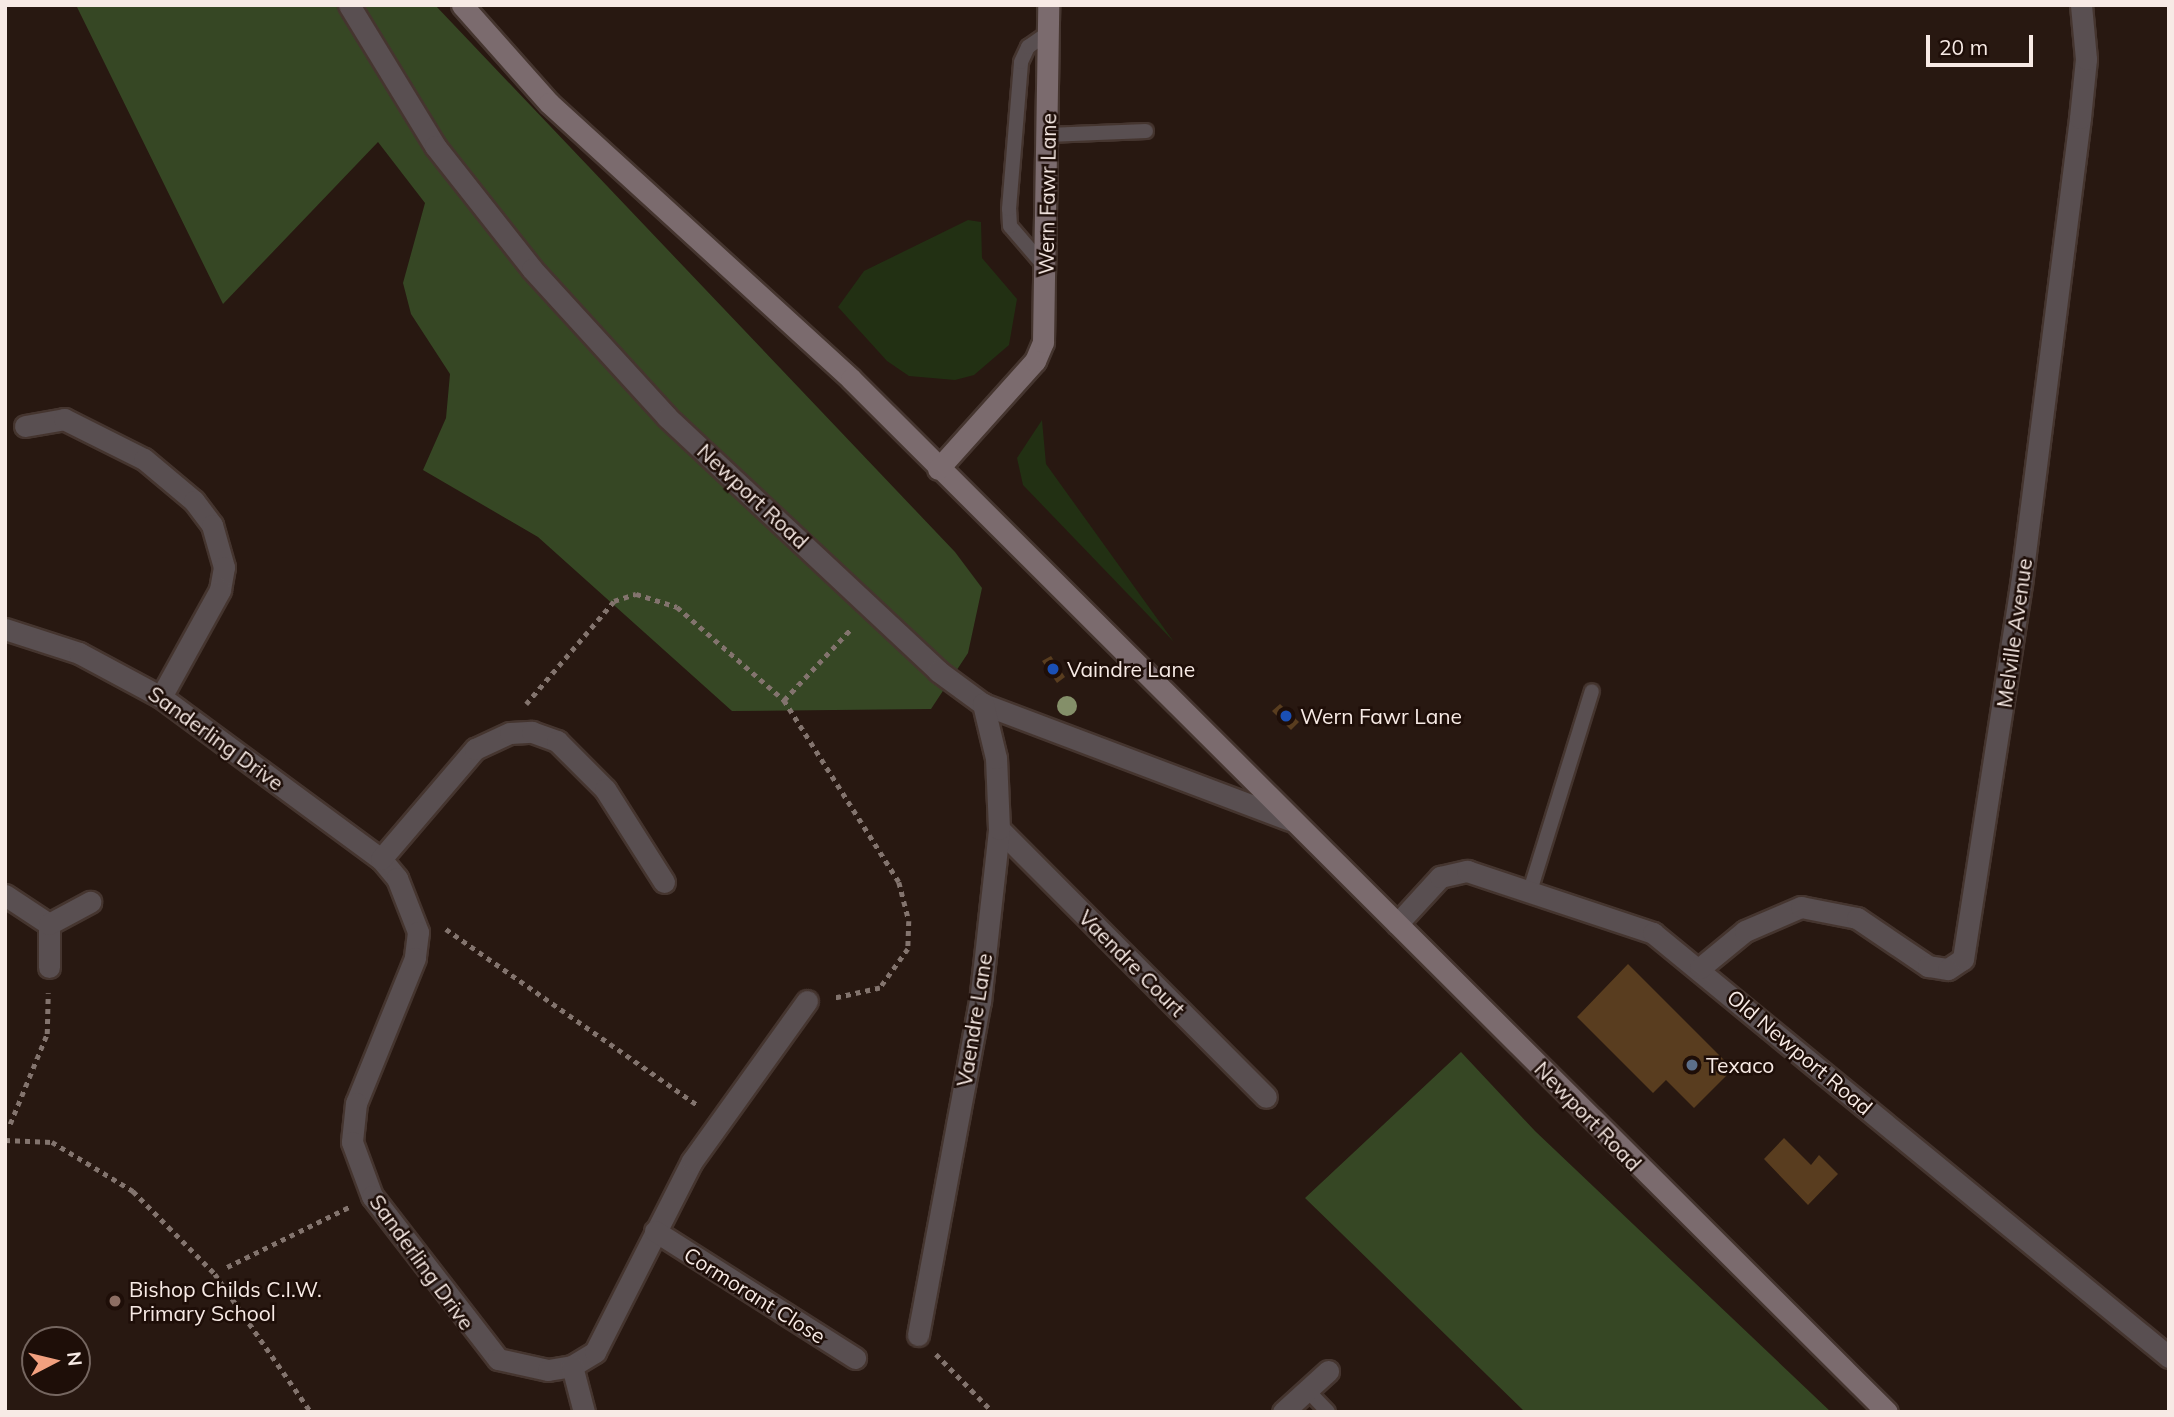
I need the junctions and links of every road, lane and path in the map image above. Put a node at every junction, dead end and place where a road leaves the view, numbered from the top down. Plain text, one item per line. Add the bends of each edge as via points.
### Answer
1 (349, 5) edge
2 (463, 5) edge
3 (1048, 5) edge
4 (2081, 5) edge
5 (1048, 33) junction
6 (1146, 131) dead end
7 (1048, 135) junction
8 (1046, 268) junction
9 (25, 426) dead end
10 (938, 469) junction
11 (871, 608) junction
12 (5, 629) edge
13 (1592, 691) dead end
14 (161, 697) junction
15 (785, 700) junction
16 (983, 704) junction
17 (510, 733) junction
18 (1290, 820) junction
19 (999, 829) junction
20 (381, 859) junction
21 (664, 882) dead end
22 (1530, 891) junction
23 (5, 895) edge
24 (90, 902) dead end
25 (411, 903) junction
26 (49, 924) junction
27 (1397, 924) junction
28 (49, 967) joint
29 (1700, 968) junction
30 (807, 1001) joint
31 (1266, 1097) dead end
32 (720, 1122) junction
33 (10, 1124) dead end
34 (5, 1140) edge
35 (372, 1196) junction
36 (655, 1231) junction
37 (227, 1267) dead end
38 (918, 1335) joint
39 (2169, 1357) edge
40 (855, 1358) dead end
41 (572, 1366) junction
42 (1328, 1371) dead end
43 (1307, 1390) junction
44 (311, 1412) edge
45 (584, 1412) edge
46 (993, 1412) edge
47 (1283, 1412) edge
48 (1328, 1412) edge
49 (1887, 1412) edge

1 - 11 street, Newport Road via 435,146 531,269 667,417
2 - 10 main road, Newport Road via 549,103 851,379
3 - 5 main road, Wern Fawr Lane
4 - 29 street, Melville Avenue via 2086,59 2080,118 2021,585 1963,959 1948,969 1928,966 1857,918 1801,907 1745,930
5 - 7 main road, Wern Fawr Lane
5 - 8 lane via 1028,47 1021,62 1009,209 1010,226
6 - 7 lane
7 - 8 main road, Wern Fawr Lane
8 - 10 main road, Wern Fawr Lane via 1043,342 1035,361
9 - 14 street via 64,419 144,459 180,486 212,525 225,568 220,590
10 - 18 main road, Newport Road
11 - 15 path
11 - 16 street, Newport Road
12 - 14 street, Sanderling Drive via 79,653
13 - 22 lane
14 - 20 street, Sanderling Drive
15 - 17 path via 677,607 636,594 614,601 527,701
15 - 30 path via 899,882 909,921 908,949 880,988
16 - 18 street, Newport Road
16 - 19 street, Vaendre Lane via 996,758
17 - 20 street via 475,749
17 - 21 street via 532,732 575,755 605,789
18 - 27 main road, Newport Road
19 - 31 street, Vaendre Court
19 - 38 street, Vaendre Lane via 980,1002
20 - 25 street, Sanderling Drive
22 - 27 street, Old Newport Road via 1454,871
22 - 29 street, Old Newport Road via 1629,922
23 - 26 street
24 - 26 street
25 - 32 path
25 - 35 street, Sanderling Drive via 418,932 410,982 351,1122 360,1172
26 - 28 street
27 - 49 main road, Newport Road
28 - 33 path via 47,1034
29 - 39 street, Old Newport Road
30 - 32 street
32 - 36 street
34 - 44 path via 52,1142 133,1191 215,1274
35 - 37 path
35 - 41 street, Sanderling Drive via 498,1359 523,1368
36 - 40 street, Cormorant Close
36 - 41 street via 611,1331 595,1352
38 - 46 path
41 - 45 street
42 - 43 street
43 - 47 street
43 - 48 lane

